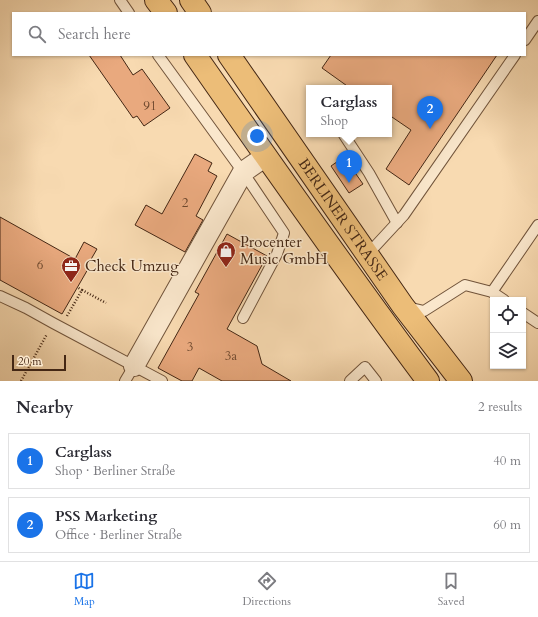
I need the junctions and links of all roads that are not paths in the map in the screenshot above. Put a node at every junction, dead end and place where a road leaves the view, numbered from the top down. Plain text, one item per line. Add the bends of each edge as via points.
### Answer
1 (120, 0) edge
2 (156, 0) edge
3 (191, 0) edge
4 (128, 12) edge
5 (165, 12) edge
6 (199, 12) edge
7 (538, 21) edge
8 (526, 39) edge
9 (159, 56) edge
10 (196, 56) edge
11 (230, 56) edge
12 (514, 56) edge
13 (345, 137) edge
14 (266, 156) junction
15 (243, 172) junction
16 (397, 223) junction
17 (538, 225) edge
18 (367, 255) junction
19 (492, 292) junction
20 (0, 296) edge
21 (500, 297) edge
22 (403, 306) junction
23 (526, 315) edge
24 (243, 318) dead end
25 (538, 323) edge
26 (130, 374) edge
27 (162, 381) edge
28 (350, 381) edge
29 (376, 381) edge
30 (428, 381) edge
31 (461, 381) edge

1 - 4 lane
2 - 5 main road
3 - 6 main road
7 - 8 lane
9 - 15 lane
10 - 14 main road, BERLINER STRASSE
11 - 18 main road, BERLINER STRASSE
12 - 16 lane
13 - 16 lane
14 - 15 street
14 - 30 main road, BERLINER STRASSE
15 - 24 lane via 284,233 277,254
15 - 26 street
16 - 18 lane
17 - 19 lane
18 - 22 main road, BERLINER STRASSE
19 - 21 lane
19 - 22 lane via 465,285 424,311
20 - 26 lane via 57,325
22 - 31 main road, BERLINER STRASSE
23 - 25 lane
26 - 27 lane
28 - 29 lane via 365,367

